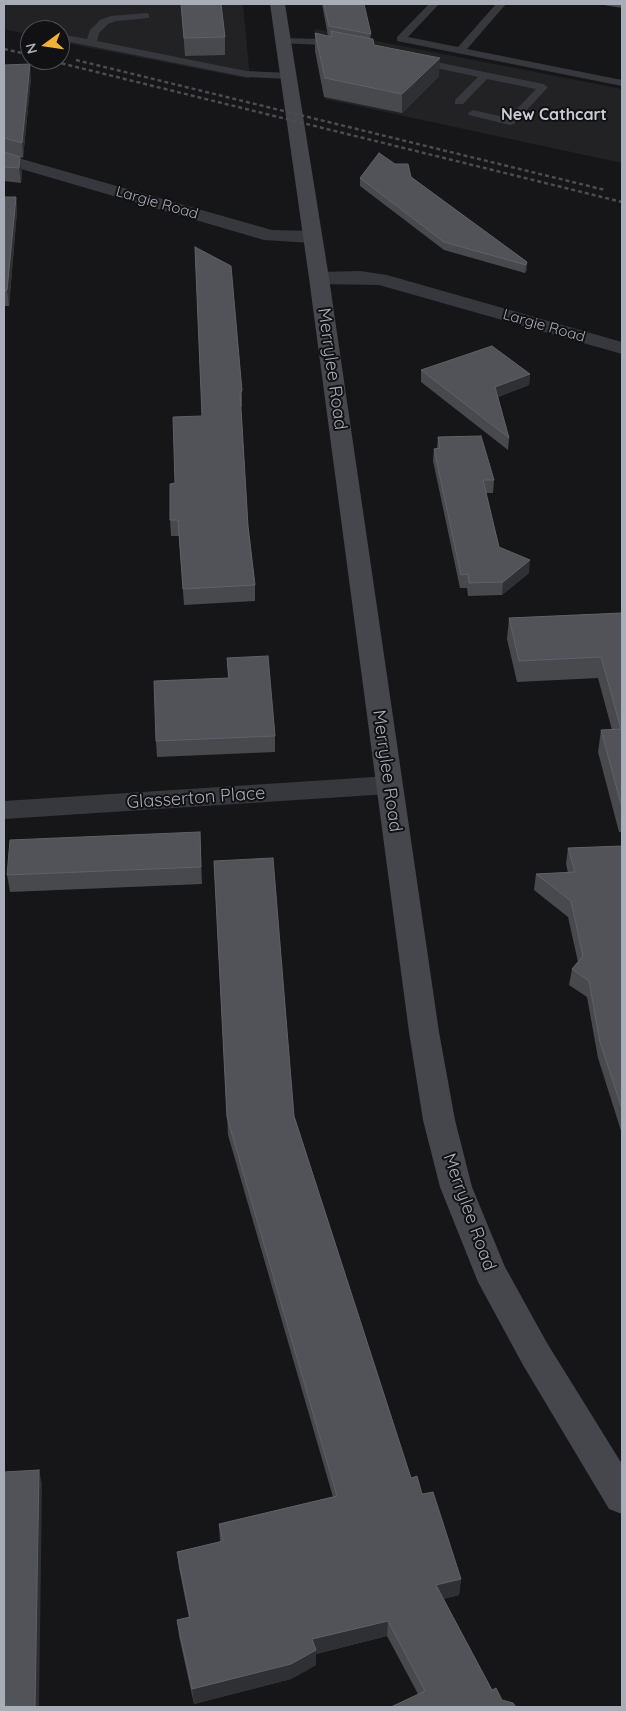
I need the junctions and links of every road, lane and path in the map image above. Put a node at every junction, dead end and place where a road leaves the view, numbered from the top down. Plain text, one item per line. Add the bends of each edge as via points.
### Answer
1 (277, 4) edge
2 (434, 4) edge
3 (501, 4) edge
4 (146, 16) dead end
5 (70, 39) edge
6 (283, 41) junction
7 (91, 43) junction
8 (351, 48) edge
9 (460, 51) junction
10 (408, 59) edge
11 (485, 75) junction
12 (288, 76) junction
13 (622, 83) edge
14 (459, 102) dead end
15 (473, 113) dead end
16 (4, 159) edge
17 (312, 237) junction
18 (319, 278) junction
19 (622, 348) edge
20 (389, 785) junction
21 (4, 810) edge
22 (622, 1496) edge

1 - 6 main road, Merrylee Road
2 - 9 lane via 401,39
3 - 9 lane
4 - 7 lane via 114,18 104,22 94,32
5 - 7 lane
6 - 8 lane via 323,42
6 - 12 main road, Merrylee Road
7 - 12 lane via 246,74
9 - 13 lane
10 - 11 lane
11 - 14 lane
11 - 15 lane via 543,87 510,122
12 - 17 main road, Merrylee Road
16 - 17 street, Largie Road via 271,236
17 - 18 main road, Merrylee Road
18 - 19 street, Largie Road via 360,276 380,279
18 - 20 main road, Merrylee Road
20 - 21 street, Glasserton Place
20 - 22 main road, Merrylee Road via 438,1120 456,1187 490,1272 507,1305

